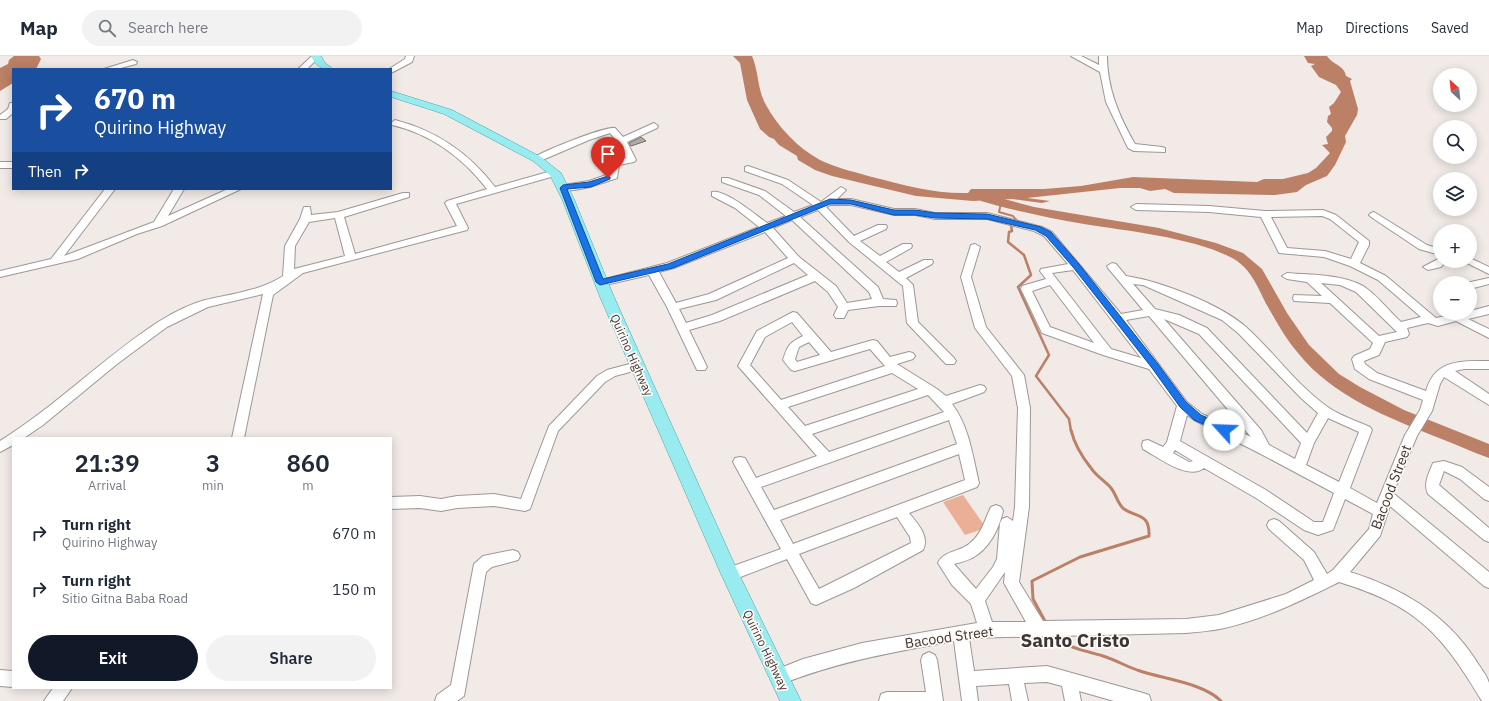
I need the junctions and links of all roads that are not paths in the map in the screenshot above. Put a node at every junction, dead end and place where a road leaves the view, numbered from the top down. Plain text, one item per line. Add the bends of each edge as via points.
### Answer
1 (316, 56) edge
2 (410, 56) edge
3 (1103, 56) edge
4 (1077, 57) edge
5 (133, 62) dead end
6 (112, 68) edge
7 (303, 68) edge
8 (327, 68) edge
9 (392, 70) edge
10 (1102, 70) junction
11 (392, 94) edge
12 (12, 110) edge
13 (3, 116) dead end
14 (395, 123) dead end
15 (654, 126) dead end
16 (622, 141) junction
17 (1162, 150) dead end
18 (537, 159) junction
19 (12, 165) edge
20 (0, 166) edge
21 (748, 169) dead end
22 (555, 173) junction
23 (725, 180) dead end
24 (563, 188) junction
25 (109, 190) edge
26 (178, 190) edge
27 (234, 190) edge
28 (841, 190) dead end
29 (493, 191) junction
30 (715, 194) dead end
31 (406, 195) dead end
32 (824, 203) junction
33 (1136, 207) dead end
34 (1265, 214) junction
35 (339, 215) junction
36 (1374, 215) dead end
37 (793, 216) junction
38 (158, 224) junction
39 (766, 227) junction
40 (882, 227) dead end
41 (853, 240) junction
42 (907, 246) dead end
43 (975, 247) dead end
44 (1433, 250) edge
45 (351, 258) junction
46 (795, 259) junction
47 (879, 261) junction
48 (928, 262) dead end
49 (53, 263) junction
50 (1354, 264) junction
51 (1076, 266) junction
52 (1112, 266) dead end
53 (1433, 266) edge
54 (1477, 266) edge
55 (1428, 267) dead end
56 (652, 270) junction
57 (1489, 272) edge
58 (0, 274) edge
59 (288, 276) junction
60 (816, 276) junction
61 (1287, 276) dead end
62 (899, 277) junction
63 (1309, 278) junction
64 (1123, 279) junction
65 (1052, 281) junction
66 (1489, 281) edge
67 (600, 282) junction
68 (1477, 284) edge
69 (273, 288) junction
70 (1298, 298) dead end
71 (1334, 300) junction
72 (879, 302) junction
73 (892, 303) dead end
74 (673, 307) junction
75 (1489, 310) edge
76 (1152, 312) junction
77 (1477, 313) edge
78 (1118, 318) junction
79 (1428, 319) junction
80 (1448, 320) edge
81 (1462, 320) edge
82 (1400, 326) junction
83 (683, 328) junction
84 (1489, 334) edge
85 (810, 337) junction
86 (1378, 340) junction
87 (1107, 352) junction
88 (909, 356) dead end
89 (828, 357) junction
90 (950, 361) dead end
91 (891, 365) junction
92 (1489, 365) edge
93 (637, 366) junction
94 (1155, 366) junction
95 (701, 367) dead end
96 (1446, 371) junction
97 (980, 389) dead end
98 (929, 390) junction
99 (1430, 398) junction
100 (1489, 400) edge
101 (944, 402) junction
102 (779, 405) junction
103 (1183, 405) junction
104 (1325, 412) junction
105 (952, 414) junction
106 (803, 432) junction
107 (16, 437) edge
108 (238, 437) edge
109 (12, 439) edge
110 (1308, 442) junction
111 (1173, 443) junction
112 (1148, 445) dead end
113 (0, 447) edge
114 (964, 447) junction
115 (1264, 449) junction
116 (1166, 454) junction
117 (826, 458) junction
118 (1204, 460) junction
119 (740, 462) dead end
120 (1299, 467) junction
121 (752, 484) junction
122 (1342, 490) junction
123 (1489, 495) edge
124 (1386, 496) junction
125 (392, 503) edge
126 (900, 511) junction
127 (996, 511) dead end
128 (1380, 511) junction
129 (771, 516) junction
130 (1007, 523) dead end
131 (1274, 525) dead end
132 (1489, 536) edge
133 (790, 552) junction
134 (513, 556) dead end
135 (730, 574) junction
136 (1338, 575) junction
137 (1489, 581) edge
138 (1324, 583) junction
139 (977, 600) junction
140 (1040, 628) junction
141 (987, 630) junction
142 (961, 636) dead end
143 (929, 660) dead end
144 (1015, 676) junction
145 (779, 677) junction
146 (0, 678) edge
147 (12, 679) edge
148 (967, 679) junction
149 (1068, 679) junction
150 (63, 689) edge
151 (1489, 697) edge
152 (1123, 698) edge
153 (887, 700) dead end
154 (935, 700) edge
155 (52, 701) edge
156 (443, 701) edge
157 (791, 701) edge
158 (970, 701) edge
159 (1020, 701) edge
160 (1073, 701) edge
161 (1142, 701) edge

1 - 7 street
1 - 8 main road
2 - 9 street via 409,60
3 - 10 street
4 - 10 street
5 - 6 street
10 - 17 street via 1116,115 1131,146
11 - 18 main road, Quirino Highway via 448,112
12 - 13 street
14 - 29 street via 408,125 434,139 471,164
15 - 16 street
16 - 18 street via 612,130
16 - 24 street via 631,160 614,163 614,176 591,184
18 - 22 main road, Quirino Highway
19 - 20 street
21 - 32 street via 785,182
22 - 24 main road, Quirino Highway
22 - 29 street
23 - 37 street via 762,193
24 - 67 main road, Quirino Highway
25 - 49 street
26 - 38 street
27 - 38 street
28 - 32 street
29 - 45 street via 450,203 463,228
30 - 39 street via 738,206
31 - 35 street
32 - 37 street
32 - 41 street
32 - 51 street via 851,202 894,212 915,212 935,216 987,216 1004,220 1048,234
33 - 34 street
34 - 50 street via 1283,251 1325,254
34 - 50 street via 1313,212 1333,217 1364,241
35 - 45 street
35 - 59 street via 306,214 290,246
36 - 44 street via 1423,247
37 - 39 street
37 - 72 street via 874,290
38 - 49 street
39 - 46 street
39 - 56 street via 670,266
40 - 41 street
41 - 47 street
42 - 47 street
43 - 140 street via 966,277 981,328 1018,375 1024,408 1022,507 1011,583
45 - 59 street via 300,270
46 - 60 street
46 - 74 street via 712,297
47 - 62 street
48 - 62 street
49 - 58 street
50 - 79 street via 1382,278
51 - 65 street via 1045,271
51 - 78 street
52 - 64 street
53 - 55 street
54 - 57 street
56 - 67 street
56 - 74 street
59 - 69 street
60 - 72 street via 832,289 842,311
60 - 83 street via 716,318
61 - 63 street
62 - 90 street via 908,285 913,323
63 - 71 street
63 - 82 street via 1356,287
64 - 76 street
64 - 104 street via 1146,282 1226,317
65 - 87 street
65 - 87 street via 1026,289 1046,330
66 - 68 street
67 - 93 main road, Quirino Highway
69 - 107 street via 205,304 163,324 39,422
69 - 108 street via 268,294
70 - 71 street
71 - 86 street
72 - 73 street
74 - 83 street
75 - 77 street
76 - 78 street
76 - 110 street via 1176,318 1203,331
76 - 115 street via 1256,434
78 - 94 street
79 - 80 street via 1438,322
79 - 82 street
81 - 84 street
82 - 86 street via 1403,334
83 - 95 street
85 - 89 street
85 - 89 street via 794,345 789,360 795,367
85 - 102 street via 793,316 761,334 744,366
86 - 99 street via 1378,349 1371,355 1358,359 1359,366 1373,376
87 - 94 street
88 - 91 street
89 - 91 street via 873,344
91 - 98 street
91 - 102 street
92 - 96 street via 1464,365
93 - 125 street via 611,373 601,379 553,429 525,505 494,500 441,505 420,502
93 - 135 main road, Quirino Highway
94 - 103 street
96 - 99 street, Bacood Street via 1440,374 1434,383
96 - 100 street
97 - 101 street
98 - 101 street
98 - 106 street
99 - 124 street, Bacood Street
101 - 105 street
102 - 106 street
103 - 111 street
103 - 115 street via 1198,417
104 - 110 street
104 - 122 street via 1366,430
105 - 114 street
105 - 117 street
106 - 117 street
109 - 113 street
110 - 120 street
111 - 116 street
111 - 118 street
112 - 116 street
114 - 126 street via 972,483
114 - 129 street
115 - 120 street
116 - 118 street via 1187,467 1196,466
117 - 121 street
118 - 122 street via 1316,529 1328,526
119 - 121 street
120 - 122 street
121 - 129 street
122 - 128 street
123 - 132 street via 1454,468 1443,465 1438,468 1432,485 1433,490
124 - 128 street, Bacood Street
124 - 137 street
126 - 133 street
126 - 133 street via 917,535 918,546 816,598
127 - 139 street via 993,524 980,542 968,553 945,562 956,580
128 - 136 street, Bacood Street via 1375,532
129 - 133 street
130 - 139 street via 1004,559 998,572
131 - 138 street via 1309,556
133 - 135 street
134 - 156 street via 488,561 479,570 458,690
135 - 145 main road, Quirino Highway
136 - 138 street, Bacood Street
136 - 151 street via 1395,594 1430,618 1455,645
138 - 140 street, Bacood Street via 1283,602 1219,622 1179,626
139 - 141 street
140 - 141 street, Bacood Street
141 - 145 street, Bacood Street via 973,630 862,650 803,667
142 - 148 street
143 - 154 street
144 - 148 street
144 - 149 street via 1047,674
144 - 159 street
145 - 157 main road, Quirino Highway
146 - 147 street
148 - 158 street
149 - 152 street
149 - 160 street
150 - 155 street
152 - 161 street
153 - 154 street

